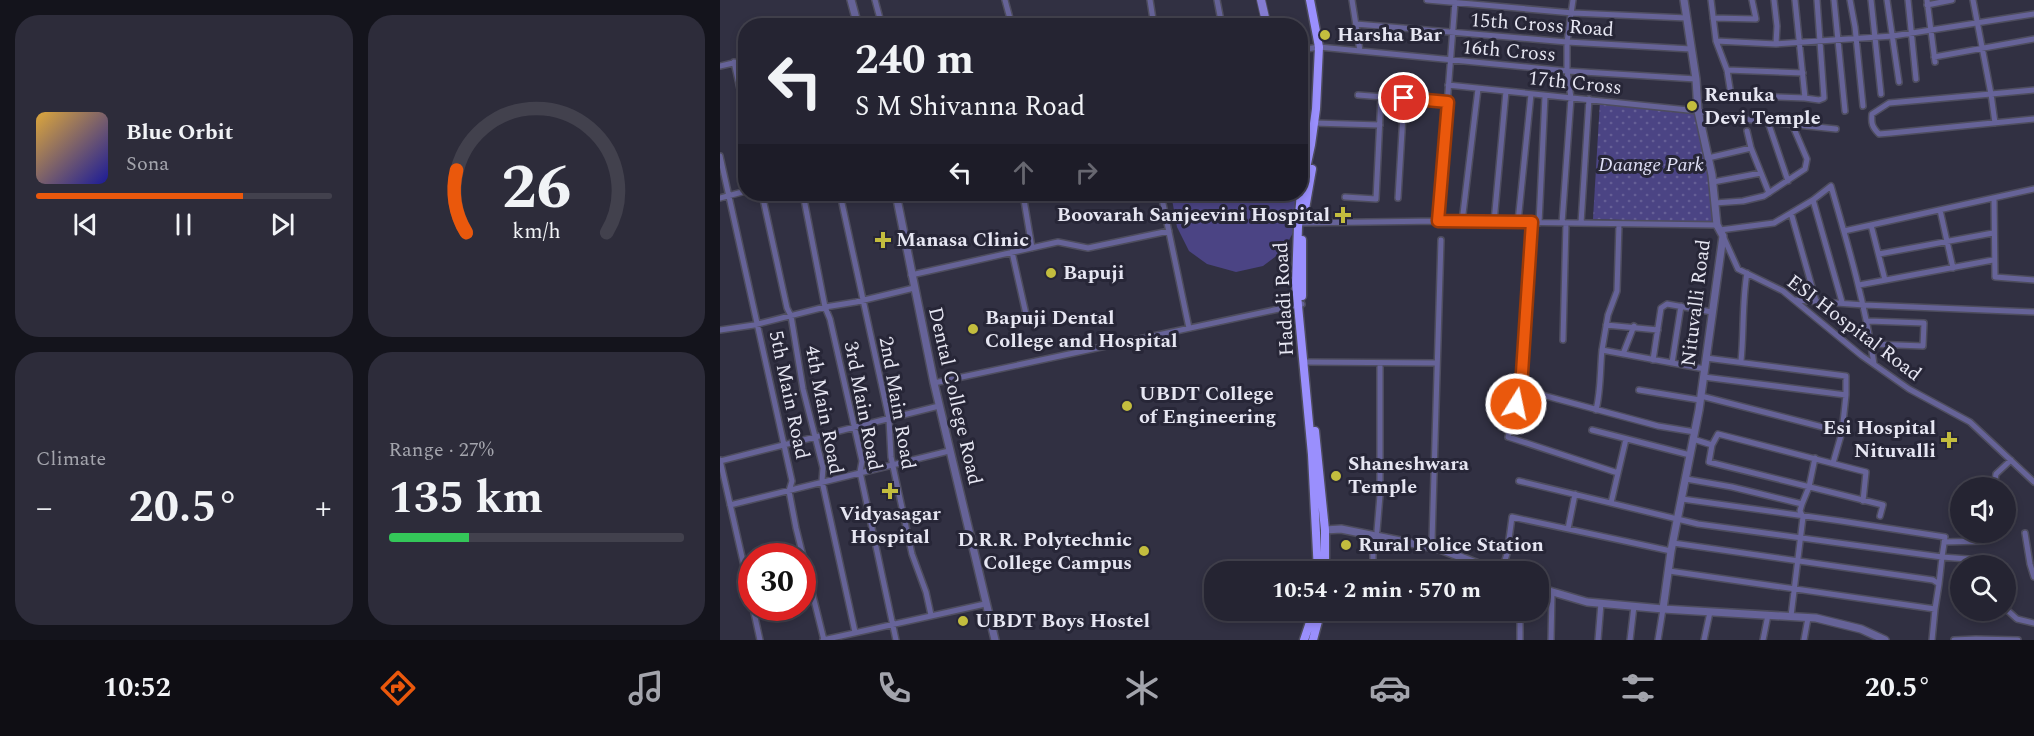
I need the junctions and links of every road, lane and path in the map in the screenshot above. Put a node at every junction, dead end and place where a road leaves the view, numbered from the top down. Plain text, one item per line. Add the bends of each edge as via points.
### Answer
1 (851, 0) edge
2 (875, 0) edge
3 (1005, 0) edge
4 (1150, 0) edge
5 (1217, 0) edge
6 (1261, 0) edge
7 (1310, 0) edge
8 (1352, 0) edge
9 (1427, 0) edge
10 (1573, 0) edge
11 (1684, 0) edge
12 (1711, 0) edge
13 (1752, 0) edge
14 (1774, 0) edge
15 (1795, 0) edge
16 (1817, 0) edge
17 (1834, 0) edge
18 (1850, 0) edge
19 (1871, 0) edge
20 (1887, 0) edge
21 (1908, 0) edge
22 (1952, 0) edge
23 (1973, 0) edge
24 (1455, 1) edge
25 (1927, 2) edge
26 (1573, 13) junction
27 (2034, 14) edge
28 (856, 18) edge
29 (880, 18) edge
30 (1010, 18) edge
31 (1153, 18) edge
32 (1220, 18) edge
33 (1265, 18) edge
34 (1687, 18) junction
35 (1713, 18) junction
36 (1977, 22) junction
37 (1356, 24) junction
38 (1930, 31) junction
39 (1452, 33) junction
40 (1912, 33) junction
41 (1893, 36) junction
42 (1875, 38) junction
43 (1856, 39) junction
44 (2034, 39) edge
45 (1819, 40) junction
46 (1838, 40) junction
47 (1716, 41) junction
48 (1567, 42) junction
49 (1800, 42) junction
50 (1776, 44) junction
51 (1319, 47) junction
52 (1983, 48) junction
53 (1308, 49) edge
54 (1691, 49) junction
55 (1359, 51) junction
56 (738, 61) edge
57 (1450, 61) junction
58 (735, 62) junction
59 (720, 66) edge
60 (1727, 70) junction
61 (1567, 71) junction
62 (1803, 74) junction
63 (738, 77) edge
64 (1696, 79) junction
65 (1917, 79) dead end
66 (1899, 82) dead end
67 (1448, 85) junction
68 (1478, 89) junction
69 (2034, 90) edge
70 (1506, 91) junction
71 (1358, 94) dead end
72 (1531, 94) junction
73 (1881, 94) dead end
74 (1991, 94) junction
75 (1381, 96) junction
76 (1545, 96) junction
77 (1404, 98) junction
78 (1571, 98) junction
79 (1805, 98) junction
80 (1589, 99) junction
81 (1448, 102) junction
82 (1863, 106) dead end
83 (1698, 111) junction
84 (1845, 111) dead end
85 (2034, 119) edge
86 (1768, 122) junction
87 (1316, 123) junction
88 (1995, 123) junction
89 (1792, 124) junction
90 (1380, 125) junction
91 (1836, 129) dead end
92 (1747, 131) dead end
93 (1751, 147) junction
94 (720, 156) edge
95 (1708, 158) junction
96 (1308, 161) edge
97 (1761, 173) junction
98 (1788, 181) junction
99 (1713, 182) junction
100 (2034, 189) edge
101 (738, 193) edge
102 (1769, 193) junction
103 (729, 196) junction
104 (1345, 197) dead end
105 (720, 198) edge
106 (1398, 198) dead end
107 (1994, 198) junction
108 (1814, 200) junction
109 (764, 201) edge
110 (804, 201) edge
111 (842, 201) edge
112 (897, 201) edge
113 (1024, 201) edge
114 (1163, 201) edge
115 (1301, 201) edge
116 (1303, 201) edge
117 (1715, 203) junction
118 (1940, 210) junction
119 (1791, 213) junction
120 (1438, 221) junction
121 (1462, 222) junction
122 (1494, 222) junction
123 (1518, 222) junction
124 (1301, 223) junction
125 (1535, 223) junction
126 (1564, 223) junction
127 (1581, 223) junction
128 (1619, 224) junction
129 (1871, 225) junction
130 (1720, 230) junction
131 (1169, 231) junction
132 (1844, 231) junction
133 (1993, 233) junction
134 (1441, 240) dead end
135 (1947, 241) junction
136 (1032, 248) junction
137 (1012, 252) junction
138 (1880, 254) junction
139 (1993, 260) junction
140 (1953, 268) junction
141 (1747, 273) junction
142 (911, 275) junction
143 (1885, 280) junction
144 (2034, 280) edge
145 (1859, 285) junction
146 (914, 288) junction
147 (863, 300) junction
148 (1793, 300) junction
149 (1816, 301) junction
150 (1842, 302) junction
151 (1300, 305) junction
152 (1864, 305) junction
153 (1681, 306) junction
154 (825, 307) junction
155 (1712, 312) junction
156 (2034, 312) edge
157 (791, 316) junction
158 (1868, 321) junction
159 (758, 323) junction
160 (1028, 323) dead end
161 (1606, 325) junction
162 (1634, 326) junction
163 (1189, 328) junction
164 (720, 330) edge
165 (1658, 330) junction
166 (1563, 340) dead end
167 (1872, 344) junction
168 (1602, 350) junction
169 (1623, 354) junction
170 (1706, 358) junction
171 (1653, 360) junction
172 (1741, 361) junction
173 (1306, 362) junction
174 (1437, 363) junction
175 (1672, 363) junction
176 (1380, 364) junction
177 (1874, 364) junction
178 (1704, 373) junction
179 (934, 383) junction
180 (1505, 385) dead end
181 (1521, 388) junction
182 (1640, 390) dead end
183 (1846, 395) junction
184 (1701, 398) junction
185 (939, 406) junction
186 (1596, 410) junction
187 (889, 419) junction
188 (854, 428) junction
189 (1592, 430) dead end
190 (1842, 432) junction
191 (815, 436) junction
192 (1694, 436) junction
193 (1626, 439) junction
194 (784, 444) junction
195 (1712, 445) junction
196 (950, 451) junction
197 (1690, 455) junction
198 (1815, 458) junction
199 (720, 460) edge
200 (2011, 460) junction
201 (1833, 463) junction
202 (893, 465) junction
203 (860, 472) junction
204 (1618, 473) junction
205 (1996, 477) edge
206 (1686, 479) junction
207 (822, 481) junction
208 (1519, 481) dead end
209 (2034, 482) edge
210 (1809, 487) junction
211 (789, 491) junction
212 (1318, 492) junction
213 (1575, 494) junction
214 (1682, 499) junction
215 (1863, 501) junction
216 (1611, 502) junction
217 (1802, 504) junction
218 (730, 505) junction
219 (1880, 516) dead end
220 (1803, 517) junction
221 (1678, 518) junction
222 (1568, 529) junction
223 (1325, 530) junction
224 (2025, 533) dead end
225 (1375, 534) junction
226 (1800, 536) junction
227 (1432, 541) dead end
228 (1944, 542) junction
229 (1950, 542) edge
230 (739, 543) edge
231 (799, 543) edge
232 (1672, 547) junction
233 (1942, 557) junction
234 (1950, 558) edge
235 (1318, 561) edge
236 (1325, 561) edge
237 (1374, 561) edge
238 (1471, 561) edge
239 (1505, 561) edge
240 (1796, 561) junction
241 (1669, 571) junction
242 (2034, 577) edge
243 (1939, 584) junction
244 (1793, 588) junction
245 (1549, 592) edge
246 (1552, 593) junction
247 (1601, 603) junction
248 (986, 604) junction
249 (1635, 606) junction
250 (1663, 609) junction
251 (1935, 609) junction
252 (1710, 612) junction
253 (816, 613) edge
254 (931, 615) junction
255 (1768, 615) junction
256 (1791, 616) junction
257 (1808, 618) junction
258 (2016, 618) edge
259 (756, 621) edge
260 (1310, 621) edge
261 (1318, 621) edge
262 (1520, 621) edge
263 (2034, 623) edge
264 (893, 625) junction
265 (855, 632) junction
266 (760, 640) edge
267 (824, 640) edge
268 (896, 640) edge
269 (995, 640) edge
270 (1304, 640) edge
271 (1312, 640) edge
272 (1520, 640) edge
273 (1551, 640) edge
274 (1598, 640) edge
275 (1630, 640) edge
276 (1658, 640) edge
277 (1704, 640) edge
278 (1763, 640) edge
279 (1804, 640) edge
280 (1886, 640) edge
281 (1932, 640) edge
282 (1954, 640) edge
283 (2018, 640) edge

1 - 28 street
2 - 29 street
3 - 30 street
4 - 31 street
5 - 32 street
6 - 33 main road
7 - 51 main road, Hadadi Road
8 - 37 street
9 - 24 street
10 - 26 street
11 - 34 street, Nituvalli Road
12 - 35 street
13 - 35 street via 1756,19
14 - 50 street
15 - 49 street
16 - 45 street
17 - 46 street
18 - 43 street
19 - 42 street
20 - 41 street
21 - 40 street
22 - 25 street
23 - 36 street
24 - 26 street
24 - 39 street
25 - 38 street
26 - 34 street
26 - 48 street
27 - 36 street
34 - 54 street, Nituvalli Road
35 - 47 street
36 - 38 street
36 - 52 street
37 - 39 street, 15th Cross Road
37 - 55 street
38 - 40 street
38 - 52 street via 1935,59
39 - 48 street, 15th Cross Road
39 - 57 street
40 - 41 street
40 - 65 street
41 - 42 street
41 - 66 street
42 - 43 street
42 - 73 street
43 - 46 street
43 - 82 street
44 - 52 street
45 - 46 street
45 - 49 street
45 - 79 street via 1824,98
46 - 84 street
47 - 50 street
47 - 60 street
48 - 54 street, 15th Cross Road
48 - 61 street
49 - 50 street
49 - 62 street
51 - 53 street, 16th Cross
51 - 55 street, 16th Cross
51 - 87 main road, Hadadi Road
52 - 74 street
54 - 64 street, Nituvalli Road
55 - 57 street, 16th Cross
56 - 58 street
57 - 61 street, 16th Cross
57 - 67 street
58 - 59 street
58 - 63 street
60 - 62 street
60 - 79 street via 1731,95
61 - 64 street, 16th Cross
61 - 78 street
62 - 79 street
64 - 83 street, Nituvalli Road
67 - 68 street, 17th Cross
67 - 81 street
68 - 70 street, 17th Cross
68 - 121 street
69 - 74 street
70 - 72 street, 17th Cross
70 - 122 street
71 - 75 street
72 - 76 street, 17th Cross
72 - 123 street
74 - 88 street
74 - 88 street via 1889,103 1872,114 1871,122 1879,134
75 - 77 street
75 - 90 street
76 - 78 street, 17th Cross
76 - 125 street
77 - 81 street
77 - 106 street
78 - 80 street, 17th Cross
78 - 126 street
80 - 83 street, 17th Cross
80 - 127 street
81 - 120 street
83 - 86 street, 17th Cross
83 - 95 street, Nituvalli Road
85 - 88 street
86 - 89 street, 17th Cross
86 - 98 street
87 - 90 street
87 - 96 main road, Hadadi Road
89 - 91 street, 17th Cross
89 - 98 street via 1807,159 1805,169
90 - 104 street via 1376,199
92 - 93 street
93 - 95 street
93 - 97 street
94 - 103 street, 5th Main Road
95 - 99 street, Nituvalli Road
97 - 99 street
97 - 102 street
98 - 102 street
99 - 117 street, Nituvalli Road
100 - 107 street
101 - 103 street
102 - 117 street via 1743,201
103 - 105 street
103 - 159 street, 5th Main Road
107 - 118 street
107 - 133 street
108 - 119 street
108 - 132 street via 1831,186
108 - 150 street
109 - 157 street, 4th Main Road
110 - 154 street, 3rd Main Road
111 - 147 street, 2nd Main Road
112 - 142 street, Dental College Road
113 - 136 street
114 - 131 street
115 - 124 main road, Hadadi Road
116 - 124 main road
117 - 130 street, Nituvalli Road
118 - 129 street
118 - 135 street
119 - 130 street via 1774,223
119 - 149 street
120 - 121 street
120 - 124 street
121 - 122 street
122 - 123 street
123 - 125 street
124 - 151 main road, Hadadi Road via 1296,262
125 - 126 street
125 - 181 street
126 - 127 street
126 - 166 street
127 - 128 street
128 - 130 street
128 - 161 street via 1617,291
129 - 132 street
129 - 138 street
130 - 141 street, ESI Hospital Road via 1738,269
130 - 155 street, Nituvalli Road
131 - 136 street via 1088,248 1058,242
131 - 163 street
132 - 145 street
133 - 135 street
133 - 139 street
134 - 174 street
135 - 138 street
135 - 140 street
136 - 137 street
137 - 142 street
137 - 160 street
138 - 143 street
139 - 140 street
139 - 144 street via 1995,277
140 - 143 street
141 - 148 street, ESI Hospital Road
141 - 172 street
142 - 146 street, Dental College Road
143 - 145 street
145 - 152 street
146 - 147 street
146 - 179 street, Dental College Road
147 - 154 street
147 - 187 street, 2nd Main Road
148 - 149 street
148 - 177 street, ESI Hospital Road
149 - 150 street
150 - 152 street
151 - 163 street
151 - 173 main road, Hadadi Road
152 - 156 street
152 - 158 street
153 - 155 street
153 - 165 street via 1667,304 1662,308
153 - 175 street
154 - 157 street
154 - 188 street, 3rd Main Road
155 - 170 street, Nituvalli Road
157 - 159 street
157 - 191 street, 4th Main Road
158 - 167 street
158 - 167 street via 1924,323 1923,346
159 - 164 street
159 - 194 street, 5th Main Road
161 - 162 street
161 - 168 street
162 - 165 street
162 - 169 street
163 - 179 street
165 - 171 street
167 - 177 street
168 - 169 street
168 - 186 street
169 - 171 street
170 - 172 street
170 - 178 street, Nituvalli Road
171 - 175 street
172 - 183 street via 1846,376
173 - 176 street
173 - 212 main road, Hadadi Road
174 - 176 street
174 - 227 street
175 - 178 street
176 - 225 street via 1380,495
177 - 200 street, ESI Hospital Road via 1909,389 1970,422
178 - 183 street
178 - 184 street, Nituvalli Road
179 - 185 street, Dental College Road
180 - 181 street
181 - 186 street
181 - 204 street via 1508,437
182 - 184 street
183 - 190 street
184 - 190 street
184 - 192 street, Nituvalli Road
185 - 187 street
185 - 196 street, Dental College Road
186 - 192 street
187 - 188 street
187 - 202 street, 2nd Main Road
188 - 191 street
188 - 203 street, 3rd Main Road via 862,461
189 - 193 street
190 - 201 street
191 - 194 street
191 - 207 street, 4th Main Road
192 - 195 street
192 - 197 street, Nituvalli Road
193 - 197 street
193 - 204 street
194 - 199 street
194 - 211 street, 5th Main Road via 792,481
195 - 198 street via 1718,434
195 - 210 street via 1710,462
196 - 202 street
196 - 248 street, Dental College Road
197 - 206 street, Nituvalli Road
198 - 201 street
198 - 210 street
199 - 218 street
200 - 205 street
200 - 209 street, ESI Hospital Road
201 - 215 street via 1866,472
202 - 203 street
202 - 254 street, 2nd Main Road via 912,554
203 - 207 street
203 - 264 street, 3rd Main Road
204 - 216 street
206 - 214 street, Nituvalli Road
206 - 217 street
207 - 211 street
207 - 265 street, 4th Main Road
208 - 213 street
210 - 215 street
210 - 217 street
211 - 218 street
211 - 231 street, 5th Main Road
212 - 223 main road
212 - 235 main road
213 - 216 street
213 - 222 street
214 - 220 street
214 - 221 street, Nituvalli Road
215 - 219 street via 1883,505
216 - 221 street
217 - 220 street
218 - 230 street
220 - 226 street
220 - 228 street via 1945,537
221 - 226 street via 1698,524
221 - 232 street, Nituvalli Road
222 - 232 street
222 - 239 street via 1512,517
223 - 225 street
223 - 236 main road
224 - 242 street
225 - 237 street
225 - 238 street via 1440,549
226 - 233 street
226 - 240 street
228 - 229 street
228 - 233 street
232 - 240 street
232 - 241 street, Nituvalli Road
233 - 234 street
233 - 243 street
240 - 243 street
240 - 244 street
241 - 244 street
241 - 250 street, Nituvalli Road
243 - 251 street
244 - 251 street
244 - 256 street
245 - 246 street
246 - 247 street
246 - 273 street
247 - 249 street
247 - 274 street
248 - 254 street
248 - 269 street, Dental College Road
249 - 250 street
249 - 275 street
250 - 252 street
250 - 276 street
251 - 281 street
252 - 255 street
252 - 277 street
253 - 267 street, 5th Main Road
254 - 264 street
255 - 256 street
255 - 278 street
256 - 257 street
257 - 279 street
257 - 280 street via 1862,629
258 - 263 street
259 - 266 street
260 - 270 main road
261 - 271 main road
262 - 272 street
264 - 265 street
264 - 268 street, 3rd Main Road
265 - 267 street
282 - 283 street

